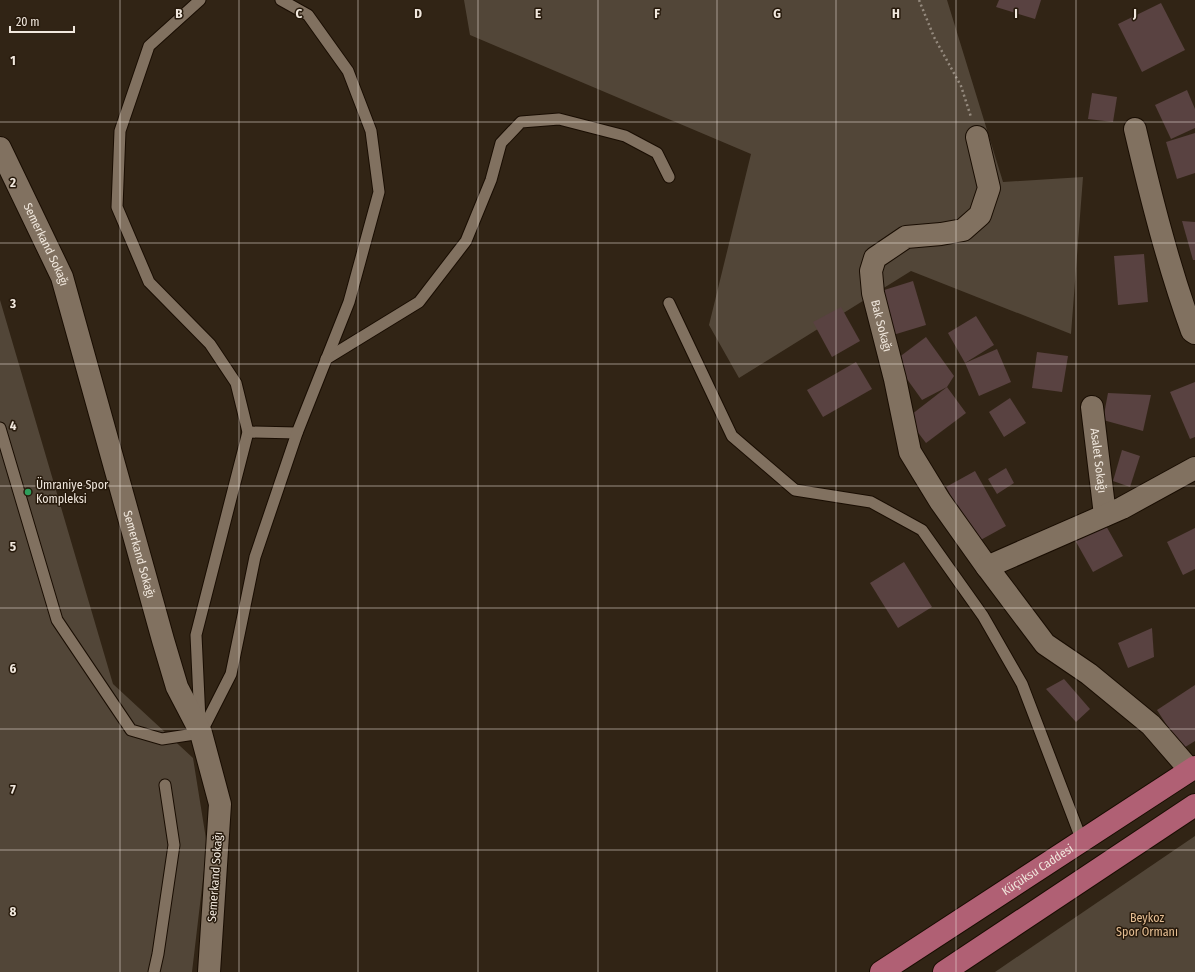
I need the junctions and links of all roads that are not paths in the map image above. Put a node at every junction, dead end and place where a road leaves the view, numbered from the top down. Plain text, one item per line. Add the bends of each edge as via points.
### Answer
1 (200, 0) edge
2 (281, 0) edge
3 (1135, 129) dead end
4 (977, 136) road end
5 (0, 148) edge
6 (669, 177) dead end
7 (669, 303) dead end
8 (1195, 333) edge
9 (326, 359) junction
10 (1092, 407) dead end
11 (0, 428) edge
12 (248, 432) junction
13 (297, 433) junction
14 (1195, 468) edge
15 (1106, 515) junction
16 (987, 567) junction
17 (201, 733) junction
18 (1193, 769) edge
19 (165, 785) dead end
20 (1195, 805) edge
21 (1082, 841) junction
22 (1098, 869) junction
23 (154, 972) edge
24 (209, 972) edge
25 (881, 972) edge
26 (944, 972) edge

1 - 12 lane via 149,46 120,131 117,207 149,282 210,344 236,383
2 - 9 lane via 308,15 348,71 371,131 378,192 349,302
3 - 8 street via 1158,226 1180,298
4 - 16 street, Bak Sokağı via 989,188 980,215 963,230 906,237 875,258 871,271 873,293 910,452 940,501
5 - 17 street, Semerkand Sokağı via 62,277 177,687
6 - 9 lane via 657,153 625,136 559,118 521,122 501,143 491,180 466,241 419,302
7 - 21 lane via 732,436 795,490 871,502 922,530 983,616 1022,684
9 - 13 lane
10 - 15 street, Asalet Sokağı
11 - 17 lane via 57,620 131,730 162,739
12 - 13 lane
12 - 17 lane via 196,635
13 - 17 lane via 255,557 231,674
14 - 15 street
15 - 16 street
16 - 18 street, Bak Sokağı via 1045,644 1089,674 1150,725
17 - 24 street, Semerkand Sokağı via 220,804
18 - 21 main road, Küçüksu Caddesi
19 - 23 lane via 174,845
20 - 22 main road
21 - 22 main road
21 - 25 main road, Küçüksu Caddesi
22 - 26 main road

